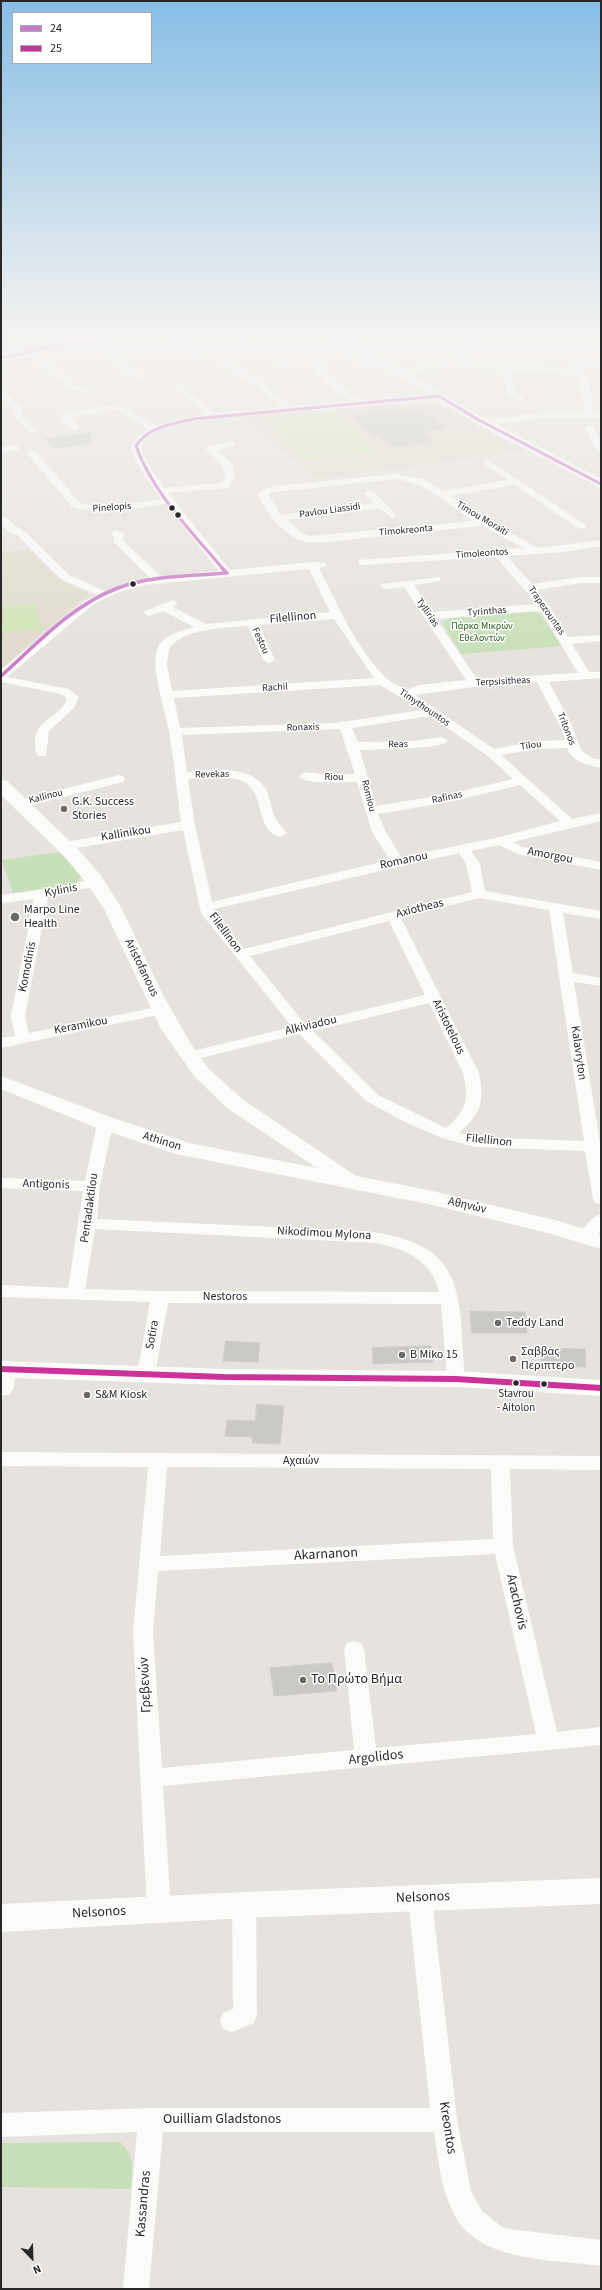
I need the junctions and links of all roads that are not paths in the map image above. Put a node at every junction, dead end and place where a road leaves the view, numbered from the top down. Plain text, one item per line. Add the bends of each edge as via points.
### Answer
1 (138, 441) edge
2 (519, 441) edge
3 (232, 444) dead end
4 (16, 448) dead end
5 (1, 450) edge
6 (32, 454) dead end
7 (487, 462) dead end
8 (516, 482) junction
9 (601, 484) edge
10 (161, 491) junction
11 (265, 492) joint
12 (368, 493) dead end
13 (442, 494) junction
14 (169, 501) junction
15 (380, 504) junction
16 (392, 515) dead end
17 (1, 518) edge
18 (279, 518) junction
19 (486, 524) junction
20 (582, 526) dead end
21 (116, 533) dead end
22 (601, 544) edge
23 (536, 551) junction
24 (499, 553) junction
25 (363, 562) dead end
26 (227, 573) junction
27 (436, 579) dead end
28 (158, 580) junction
29 (601, 580) edge
30 (406, 583) junction
31 (385, 586) dead end
32 (530, 588) junction
33 (104, 594) junction
34 (176, 602) dead end
35 (164, 607) junction
36 (545, 607) junction
37 (149, 613) dead end
38 (337, 615) junction
39 (429, 616) junction
40 (252, 622) junction
41 (204, 627) junction
42 (601, 638) edge
43 (566, 640) junction
44 (269, 660) dead end
45 (601, 675) edge
46 (585, 676) junction
47 (1, 677) edge
48 (542, 680) junction
49 (382, 681) junction
50 (474, 683) junction
51 (406, 694) junction
52 (167, 695) junction
53 (430, 712) junction
54 (345, 726) junction
55 (175, 732) junction
56 (442, 741) dead end
57 (571, 744) junction
58 (354, 746) junction
59 (492, 752) junction
60 (42, 753) dead end
61 (601, 764) edge
62 (182, 776) junction
63 (305, 776) dead end
64 (364, 778) junction
65 (119, 779) dead end
66 (522, 781) junction
67 (1, 785) edge
68 (20, 804) junction
69 (371, 812) junction
70 (601, 817) edge
71 (569, 823) junction
72 (188, 825) junction
73 (280, 833) dead end
74 (501, 841) junction
75 (64, 846) junction
76 (463, 849) junction
77 (398, 862) junction
78 (601, 866) edge
79 (96, 882) junction
80 (479, 894) junction
81 (42, 895) junction
82 (1, 899) edge
83 (555, 906) junction
84 (207, 907) junction
85 (601, 915) edge
86 (393, 916) junction
87 (241, 954) junction
88 (567, 976) junction
89 (601, 982) edge
90 (433, 998) junction
91 (162, 1010) junction
92 (301, 1028) junction
93 (23, 1038) junction
94 (1, 1043) edge
95 (189, 1056) junction
96 (1, 1082) edge
97 (105, 1123) junction
98 (448, 1135) junction
99 (592, 1146) junction
100 (340, 1180) junction
101 (1, 1184) edge
102 (92, 1186) junction
103 (601, 1199) edge
104 (601, 1219) edge
105 (88, 1224) junction
106 (594, 1239) edge
107 (1, 1291) edge
108 (76, 1293) junction
109 (160, 1297) junction
110 (448, 1298) junction
111 (146, 1374) junction
112 (2, 1376) edge
113 (456, 1379) junction
114 (601, 1388) edge
115 (1, 1459) edge
116 (158, 1460) junction
117 (500, 1462) junction
118 (601, 1463) edge
119 (503, 1546) junction
120 (149, 1564) junction
121 (354, 1648) dead end
122 (601, 1736) edge
123 (548, 1741) junction
124 (366, 1759) junction
125 (150, 1778) junction
126 (601, 1891) edge
127 (420, 1898) junction
128 (244, 1905) junction
129 (159, 1909) junction
130 (1, 1918) edge
131 (232, 2021) dead end
132 (151, 2120) junction
133 (444, 2120) junction
134 (1, 2124) edge
135 (601, 2253) edge
136 (136, 2289) edge

1 - 10 street via 135,450 139,460
2 - 9 street
3 - 10 street via 210,448 228,465 230,479 224,486
4 - 5 street
6 - 14 street, Pinelopis via 77,506 104,510
7 - 8 street
8 - 13 street
8 - 20 street
10 - 14 street
11 - 13 street, Timou Moraiti via 394,476 422,481
11 - 18 street, Timokreonta via 264,498
12 - 15 street, Pavlou Liassidi
13 - 19 street, Timou Moraiti
14 - 26 street
15 - 16 street, Pavlou Liassidi
15 - 18 street, Pavlou Liassidi
17 - 33 street via 12,530 21,533 65,577
18 - 19 street, Timokreonta via 296,535 326,539
19 - 23 street, Timou Moraiti
21 - 28 street via 120,536 118,540
22 - 23 street, Timoleontos
23 - 24 street, Timoleontos
24 - 25 street, Timoleontos
24 - 32 street, Trapezountas
26 - 28 street
26 - 38 street, Timythountos via 318,565
27 - 30 street, Tyllirias
28 - 33 street
29 - 32 street via 581,580
30 - 31 street, Tyllirias
30 - 39 street, Tyllirias
32 - 36 street, Trapezountas
33 - 47 street via 51,633
34 - 35 street
35 - 37 street
35 - 41 street
36 - 39 street, Tyrinthas
36 - 43 street, Trapezountas
38 - 40 street, Filellinon
38 - 49 street, Timythountos
39 - 50 street, Tyllirias
40 - 41 street, Filellinon
40 - 44 street, Festou
41 - 52 street, Filellinon via 180,635 163,649 161,664
42 - 43 street
43 - 46 street, Trapezountas
45 - 46 street, Terpsisitheas
46 - 48 street, Terpsisitheas
47 - 60 street via 66,691 74,698 72,704 44,728 41,737
48 - 50 street, Terpsisitheas
48 - 57 street, Tritonos via 567,728
49 - 51 street, Timythountos
49 - 52 street, Rachil
50 - 51 street, Terpsisitheas via 420,689
51 - 53 street, Timythountos
52 - 55 street, Filellinon
53 - 54 street, Ronaxis via 389,721
53 - 59 street, Timythountos
54 - 55 street, Ronaxis
54 - 58 street, Romiou
55 - 62 street, Filellinon
56 - 58 street, Reas via 413,745
57 - 59 street, Tilou via 537,745
57 - 61 street, Tritonos via 581,758
58 - 64 street, Romiou
59 - 66 street, Timythountos
62 - 72 street, Filellinon
62 - 73 street, Revekas via 230,774 250,779 260,790 267,818
63 - 64 street, Riou via 328,779
64 - 69 street, Romiou
65 - 68 street, Kallinou
66 - 69 street, Rafinas
66 - 71 street, Timythountos
67 - 68 street, Aristofanous
68 - 75 street, Aristofanous
69 - 77 street, Romiou via 386,848
70 - 71 street, Romanou
71 - 74 street, Romanou
72 - 75 street, Kallinikou
72 - 84 street, Filellinon
74 - 76 street, Romanou
74 - 78 street, Amorgou via 518,850
75 - 79 street, Aristofanous
76 - 77 street, Romanou
76 - 80 street via 473,864
77 - 84 street, Romanou
79 - 81 street, Kylinis
79 - 91 street, Aristofanous via 115,912
80 - 83 street, Axiotheas
80 - 86 street, Axiotheas
81 - 82 street, Kylinis
81 - 93 street, Komotinis via 18,1016
83 - 85 street, Axiotheas
83 - 88 street, Kalavryton
84 - 87 street, Filellinon via 211,918
86 - 87 street, Axiotheas
86 - 90 street, Aristotelous
87 - 92 street, Filellinon
88 - 89 street
88 - 99 street, Kalavryton
90 - 92 street, Alkiviadou
90 - 98 street, Aristotelous via 471,1073 475,1089 475,1102 467,1118
91 - 93 street, Keramikou
91 - 95 street, Aristofanous
92 - 95 street, Alkiviadou
92 - 98 street, Filellinon via 372,1098 404,1116
93 - 94 street, Keramikou
95 - 100 street, Aristofanous via 218,1089
96 - 97 street, Athinon
97 - 100 street, Athinon via 184,1149
97 - 102 street, Pentadaktilou
98 - 99 street, Filellinon via 475,1142
99 - 103 street, Kalavryton
100 - 106 street, Αθηνών via 436,1199 555,1227
101 - 102 street, Antigonis
102 - 105 street, Pentadaktilou
104 - 106 street
105 - 108 street, Pentadaktilou
105 - 110 street, Nikodimou Mylona via 385,1238 424,1254 445,1280
107 - 108 street, Nestoros
108 - 109 street, Nestoros
109 - 110 street, Nestoros
109 - 111 street, Sotira
110 - 113 street, Nikodimou Mylona
111 - 112 street
111 - 113 street
113 - 114 street
115 - 116 street, Αχαιών
116 - 117 street, Αχαιών
116 - 120 street, Γρεβενών
117 - 118 street, Αχαιών
117 - 119 street, Arachovis
119 - 120 street, Akarnanon
119 - 123 street, Arachovis
120 - 125 street, Γρεβενών via 143,1632
121 - 124 street
122 - 123 street, Argolidos
123 - 124 street, Argolidos
124 - 125 street, Argolidos
125 - 129 street, Γρεβενών
126 - 127 street, Nelsonos
127 - 128 street, Nelsonos
127 - 133 street, Kreontos
128 - 129 street, Nelsonos
128 - 131 street via 244,2015
129 - 130 street, Nelsonos
132 - 133 street, Ouilliam Gladstonos
132 - 134 street, Ouilliam Gladstonos
132 - 136 street, Kassandras
133 - 135 street, Kreontos via 458,2191 473,2220 494,2236 510,2242

